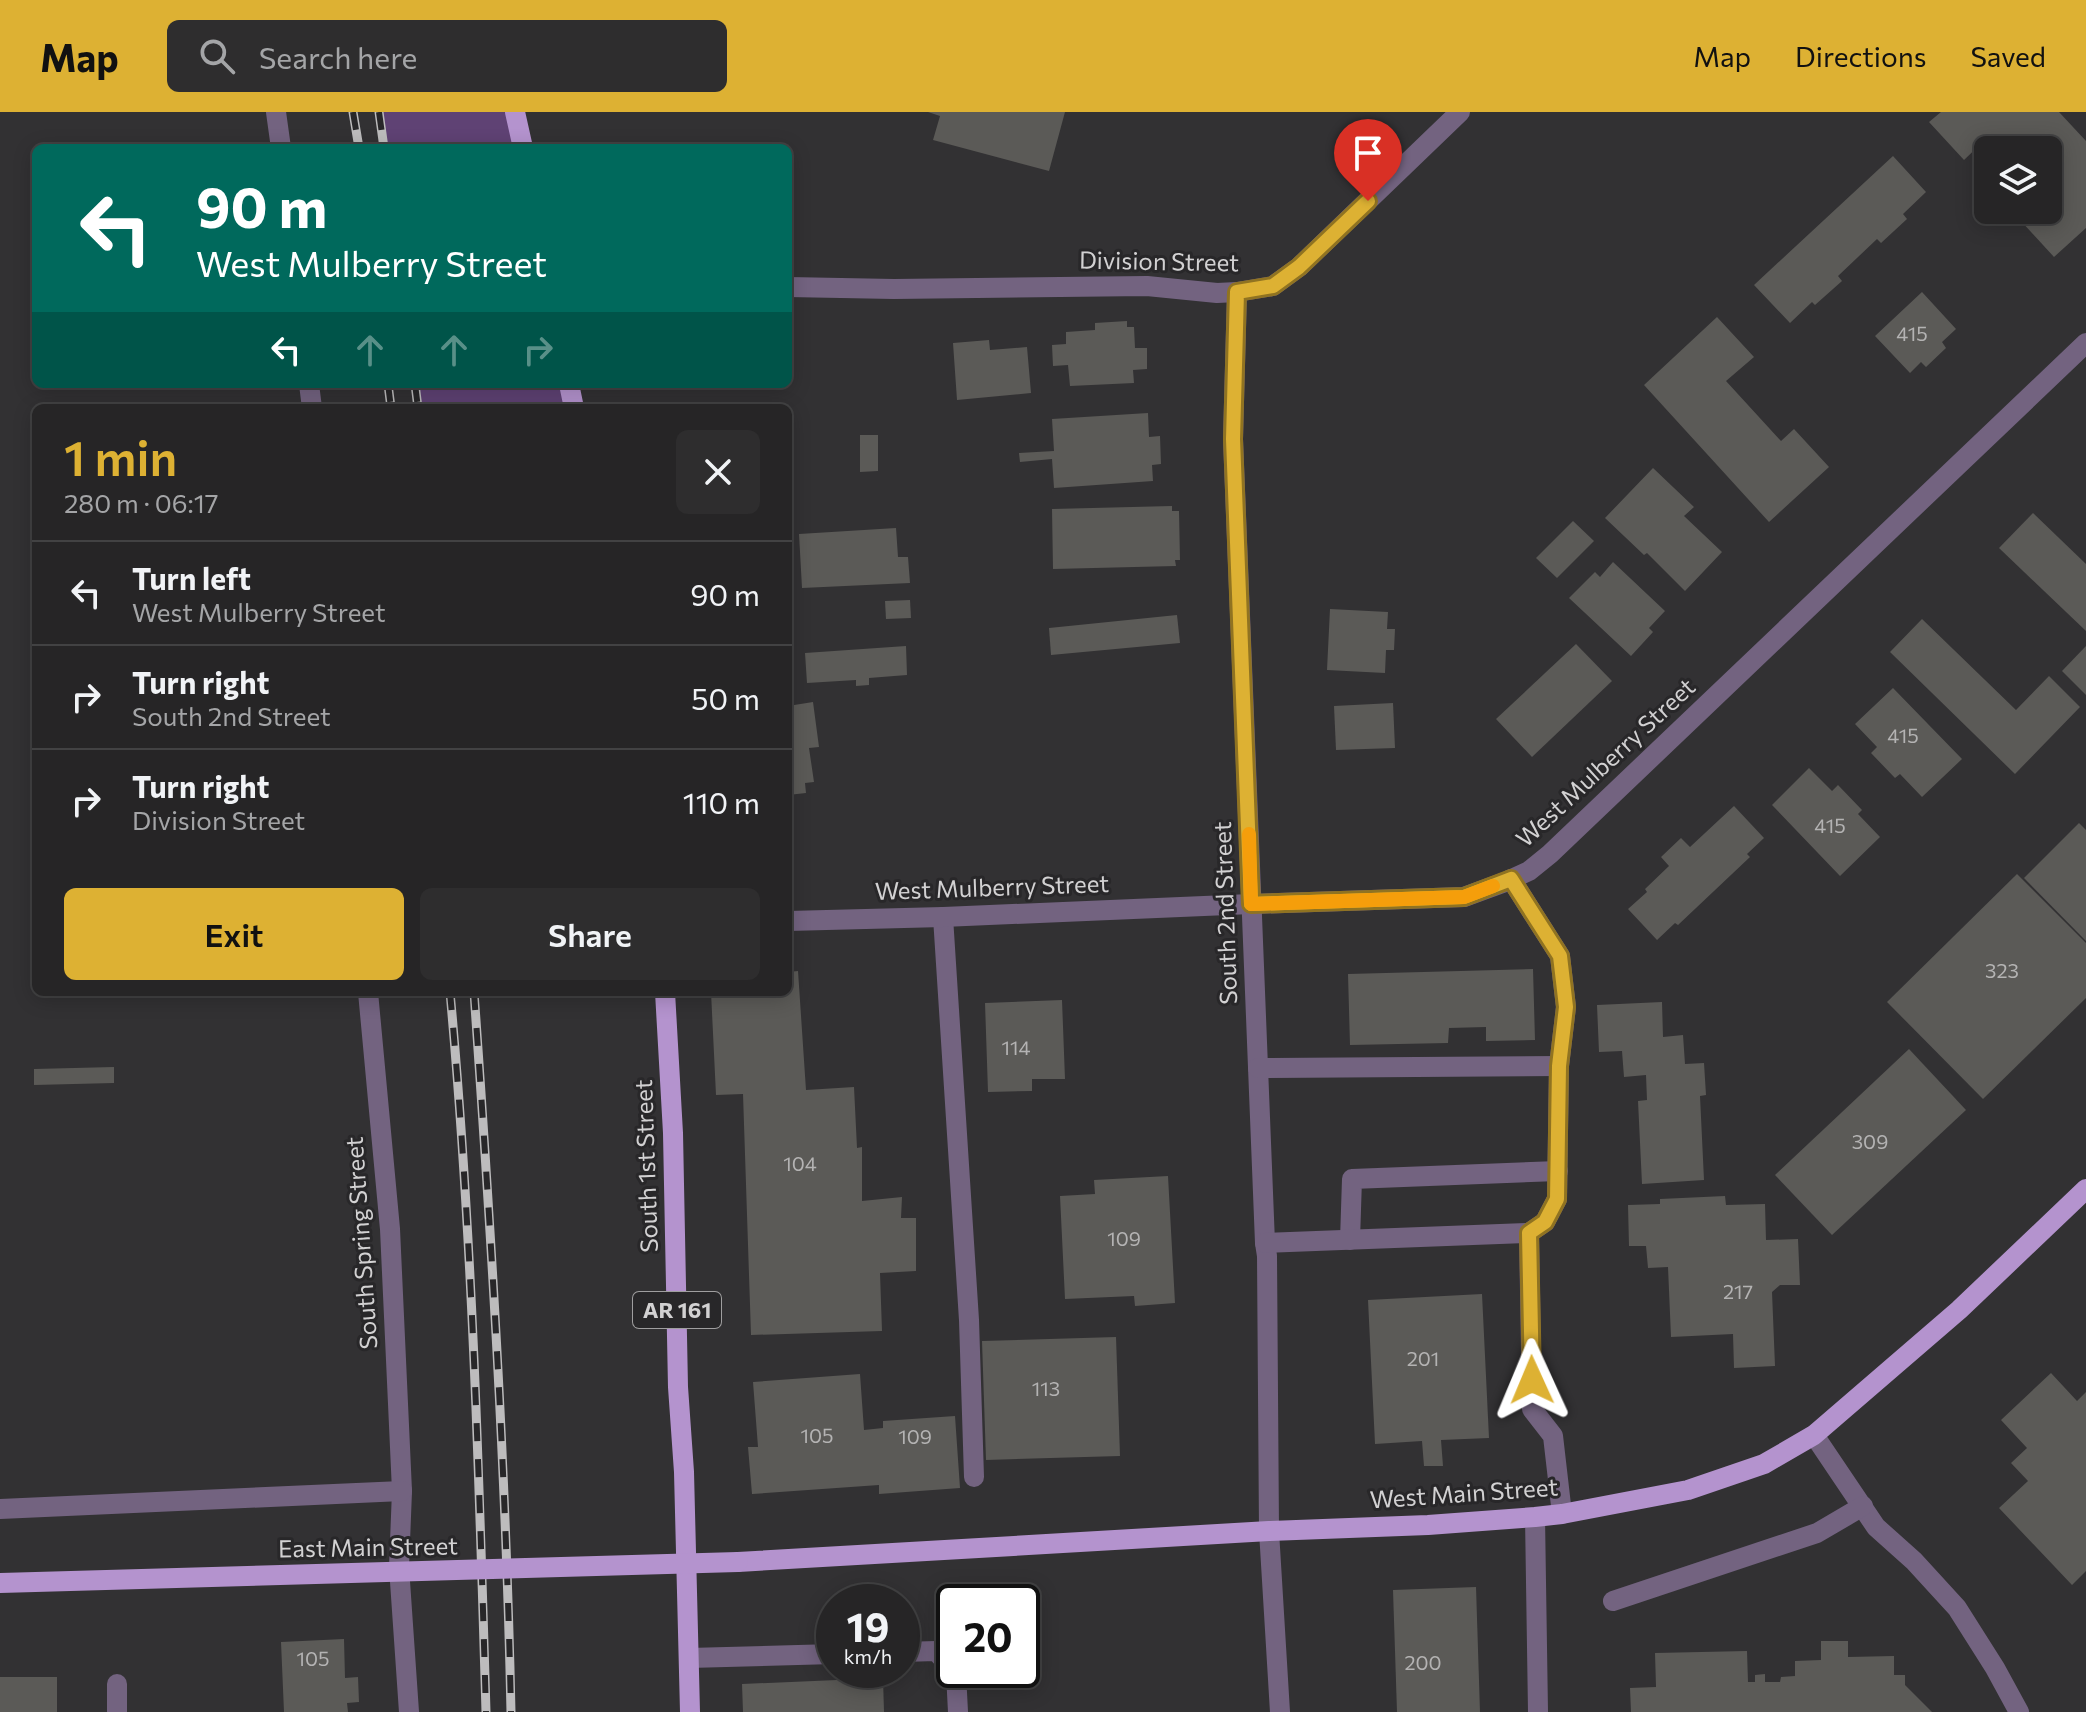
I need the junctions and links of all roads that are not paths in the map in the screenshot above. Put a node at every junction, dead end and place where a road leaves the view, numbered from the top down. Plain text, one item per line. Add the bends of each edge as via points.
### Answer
1 (276, 112) edge
2 (515, 112) edge
3 (1460, 112) edge
4 (280, 144) edge
5 (522, 144) edge
6 (792, 287) edge
7 (1237, 292) junction
8 (2086, 343) edge
9 (1511, 879) junction
10 (1251, 904) junction
11 (943, 917) junction
12 (792, 921) edge
13 (368, 996) edge
14 (665, 996) edge
15 (1559, 1066) junction
16 (1258, 1068) junction
17 (1558, 1171) junction
18 (2086, 1189) edge
19 (1529, 1233) junction
20 (1350, 1240) junction
21 (1265, 1243) junction
22 (1814, 1435) junction
23 (974, 1477) dead end
24 (402, 1491) junction
25 (1863, 1506) junction
26 (0, 1509) edge
27 (1562, 1514) junction
28 (1535, 1517) junction
29 (1269, 1531) junction
30 (738, 1562) joint
31 (0, 1583) edge
32 (1613, 1601) dead end
33 (920, 1651) edge
34 (816, 1654) edge
35 (689, 1658) junction
36 (117, 1684) dead end
37 (117, 1712) edge
38 (409, 1712) edge
39 (690, 1712) edge
40 (958, 1712) edge
41 (1280, 1712) edge
42 (1538, 1712) edge
43 (2019, 1712) edge

1 - 4 street
2 - 5 main road
3 - 7 street, Division Street via 1299,267 1273,286
6 - 7 street, Division Street via 1147,286
7 - 10 street, South 2nd Street via 1233,439
8 - 9 street, West Mulberry Street via 1550,854
9 - 10 street, West Mulberry Street via 1464,897
9 - 15 street via 1560,956 1566,1007
10 - 11 street, West Mulberry Street
10 - 16 street, South 2nd Street
11 - 12 street, West Mulberry Street
11 - 23 street
13 - 24 street, South Spring Street via 390,1229
14 - 35 main road, South 1st Street / AR 161
15 - 16 street
15 - 17 street
16 - 21 street, South 2nd Street
17 - 19 street via 1557,1199 1545,1222
17 - 20 street via 1352,1179
18 - 22 main road, West Main Street via 1959,1310
19 - 20 street
19 - 27 street via 1532,1409 1553,1436
20 - 21 street
21 - 29 street, South 2nd Street
22 - 25 street
22 - 27 main road, West Main Street via 1764,1464 1688,1490
24 - 26 street
24 - 38 street, South Spring Street via 399,1567
25 - 32 street via 1817,1533
25 - 43 street via 1876,1527 1957,1608
27 - 28 main road, West Main Street
28 - 29 main road, West Main Street
28 - 42 street
29 - 30 main road, West Main Street
29 - 41 street, South 2nd Street
30 - 31 main road, East Main Street, bridge
33 - 40 street via 936,1651 956,1673
34 - 35 street
35 - 39 main road, AR 161
36 - 37 street

